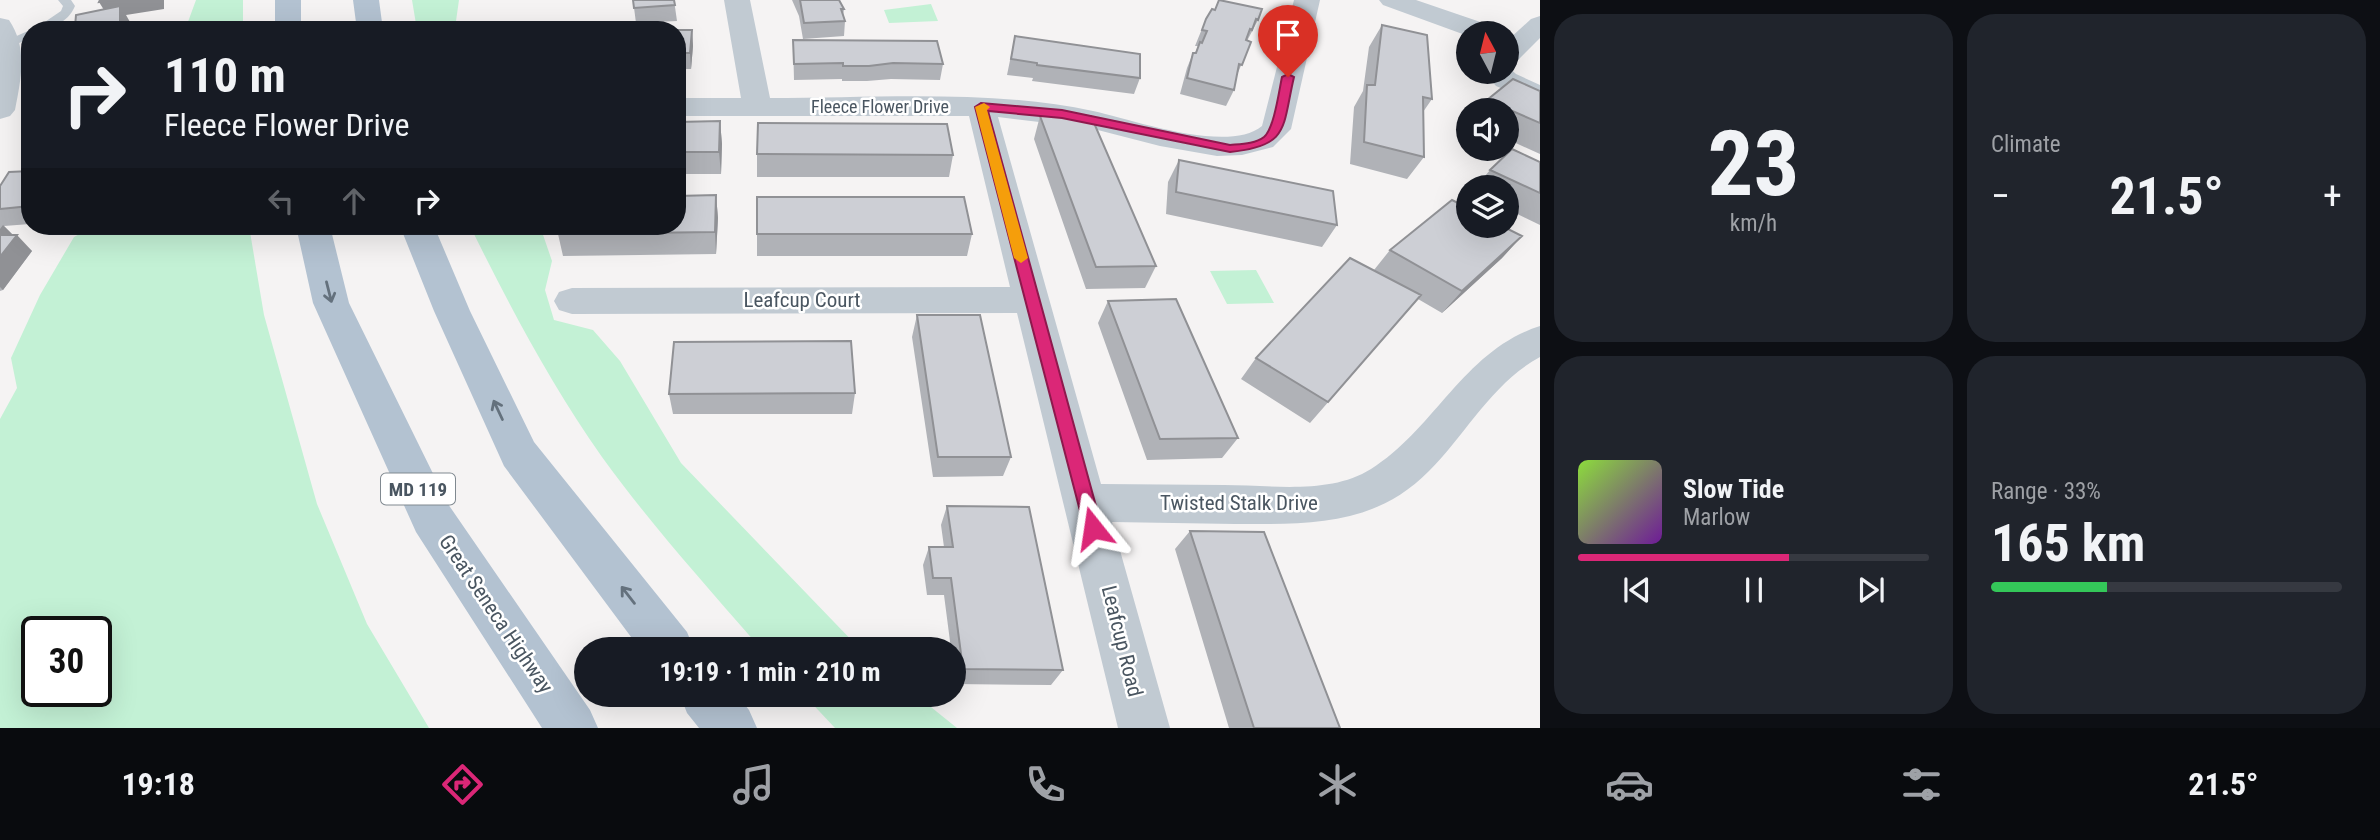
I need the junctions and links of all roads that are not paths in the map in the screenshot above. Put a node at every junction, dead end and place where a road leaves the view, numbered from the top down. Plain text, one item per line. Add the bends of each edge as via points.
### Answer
1 (64, 0) edge
2 (288, 0) edge
3 (366, 0) edge
4 (737, 0) edge
5 (1307, 0) edge
6 (1392, 0) edge
7 (53, 21) edge
8 (288, 21) edge
9 (369, 21) edge
10 (1456, 22) edge
11 (1540, 24) edge
12 (12, 34) edge
13 (1519, 48) edge
14 (1514, 84) edge
15 (1540, 96) edge
16 (686, 107) edge
17 (757, 107) junction
18 (981, 107) junction
19 (0, 110) edge
20 (315, 235) edge
21 (421, 235) edge
22 (1032, 300) junction
23 (572, 301) dead end
24 (1540, 340) edge
25 (1086, 503) junction
26 (661, 637) edge
27 (714, 707) edge
28 (572, 728) edge
29 (731, 728) edge
30 (1144, 728) edge

1 - 7 lane via 69,6 66,13
2 - 8 main road
3 - 9 main road
4 - 17 street
5 - 18 street, Fleece Flower Drive via 1276,129 1269,139 1254,146 1206,146 1062,114
6 - 10 street
11 - 13 street
12 - 19 street
14 - 15 street
16 - 17 street, Fleece Flower Drive
17 - 18 street, Fleece Flower Drive
18 - 22 street, Leafcup Road
20 -> 28 main road, Great Seneca Highway / MD 119 via 331,303 432,518
26 -> 21 main road via 519,454
22 - 23 street, Leafcup Court
22 - 25 street, Leafcup Road
24 - 25 street, Twisted Stalk Drive via 1497,365 1395,476 1344,500 1311,505
25 - 30 street, Leafcup Road
27 - 29 main road

